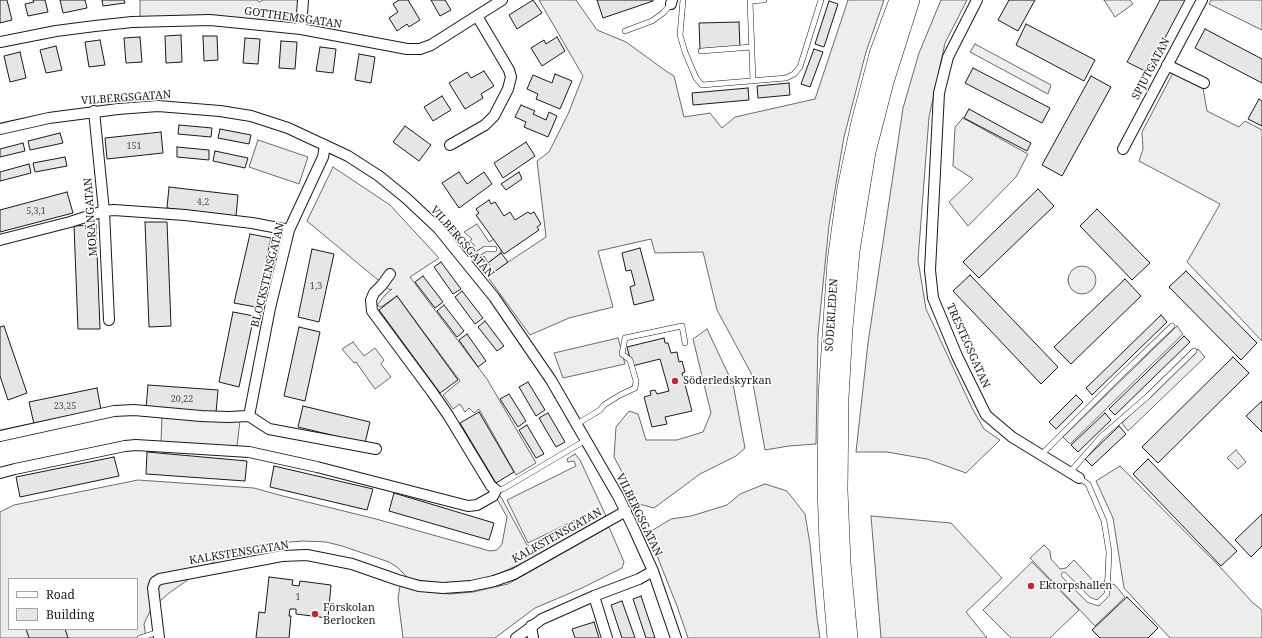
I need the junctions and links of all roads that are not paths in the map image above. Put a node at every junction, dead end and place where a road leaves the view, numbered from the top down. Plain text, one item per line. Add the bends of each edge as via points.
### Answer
1 (304, 0) edge
2 (502, 0) edge
3 (683, 0) edge
4 (764, 0) edge
5 (821, 0) edge
6 (898, 0) edge
7 (911, 0) edge
8 (977, 0) edge
9 (1202, 0) edge
10 (671, 2) edge
11 (477, 16) junction
12 (301, 29) junction
13 (625, 31) dead end
14 (0, 42) edge
15 (752, 47) junction
16 (701, 51) dead end
17 (1166, 65) junction
18 (753, 81) junction
19 (1204, 83) dead end
20 (94, 111) junction
21 (0, 129) edge
22 (326, 145) junction
23 (450, 145) dead end
24 (1123, 149) dead end
25 (104, 211) junction
26 (289, 230) junction
27 (0, 240) edge
28 (494, 249) dead end
29 (465, 262) junction
30 (390, 274) dead end
31 (109, 320) dead end
32 (1172, 326) dead end
33 (686, 344) dead end
34 (1194, 351) dead end
35 (249, 416) junction
36 (577, 424) junction
37 (0, 436) edge
38 (586, 440) junction
39 (376, 448) dead end
40 (1042, 454) junction
41 (1070, 472) junction
42 (0, 473) edge
43 (1079, 478) joint
44 (496, 490) junction
45 (626, 511) junction
46 (653, 571) junction
47 (1064, 575) dead end
48 (594, 596) junction
49 (531, 626) junction
50 (158, 635) edge
51 (140, 638) edge
52 (516, 638) edge
53 (534, 638) edge
54 (607, 638) edge
55 (676, 638) edge
56 (836, 638) edge
57 (849, 638) edge

1 - 12 street
2 - 11 street, GOTTHEMSGATAN
3 - 18 lane via 680,35 696,78 702,85
4 - 15 lane via 750,1
5 - 18 lane via 800,67 786,78
6 - 56 highway, SÖDERLEDEN via 878,54 860,122 846,188 836,260 828,388 826,488
7 - 57 highway, SÖDERLEDEN via 885,82 867,152 851,251 840,398 839,482 842,563
8 - 40 street, TRESTEGSGATAN via 948,57 939,93 930,270 933,298 986,415 1012,437
9 - 17 street, SPJUTGATAN
10 - 13 lane via 663,13 652,21
11 - 12 street, GOTTHEMSGATAN via 431,45 420,49 407,49
11 - 23 street via 511,77 508,89 494,116 485,125
12 - 14 street, GOTTHEMSGATAN via 210,20 161,21 56,31
15 - 16 lane
15 - 18 lane
17 - 19 street
17 - 24 street, SPJUTGATAN
20 - 21 street, VILBERGSGATAN
20 - 22 street, VILBERGSGATAN via 158,106 220,111 273,123
20 - 25 street, MORÄNGATAN
22 - 26 street, BLOCKSTENSGATAN via 323,157
22 - 29 street, VILBERGSGATAN via 379,176 406,198 438,228
25 - 26 street via 185,215
25 - 27 street
25 - 31 street, MORÄNGATAN
26 - 35 street, BLOCKSTENSGATAN via 270,308
28 - 29 lane via 485,249
29 - 36 street, VILBERGSGATAN via 524,338
30 - 44 street via 374,293 371,300 372,311 448,415
32 - 40 lane
33 - 36 lane via 682,326 625,338 622,354 630,360 636,381 635,388
34 - 41 lane via 1101,437
35 - 37 street via 201,416 134,410 113,412
35 - 39 street via 269,428
36 - 38 street, VILBERGSGATAN
38 - 44 lane via 503,489
38 - 45 street, VILBERGSGATAN
40 - 41 street, TRESTEGSGATAN
41 - 43 street, TRESTEGSGATAN
42 - 44 street via 136,445 249,452 468,506 477,505 493,496
43 - 47 lane, TRESTEGSGATAN via 1088,484 1104,522 1108,552 1106,594 1098,603 1089,600
45 - 46 street, VILBERGSGATAN
45 - 50 street, KALKSTENSGATAN via 514,574 471,586 419,586 352,564 306,555 282,556 160,579 155,582 153,588
46 - 48 street, VILBERGSGATAN
46 - 55 street, VILBERGSGATAN
48 - 49 street, VILBERGSGATAN
48 - 54 street
49 - 52 street, VILBERGSGATAN
49 - 53 street
50 - 51 lane

